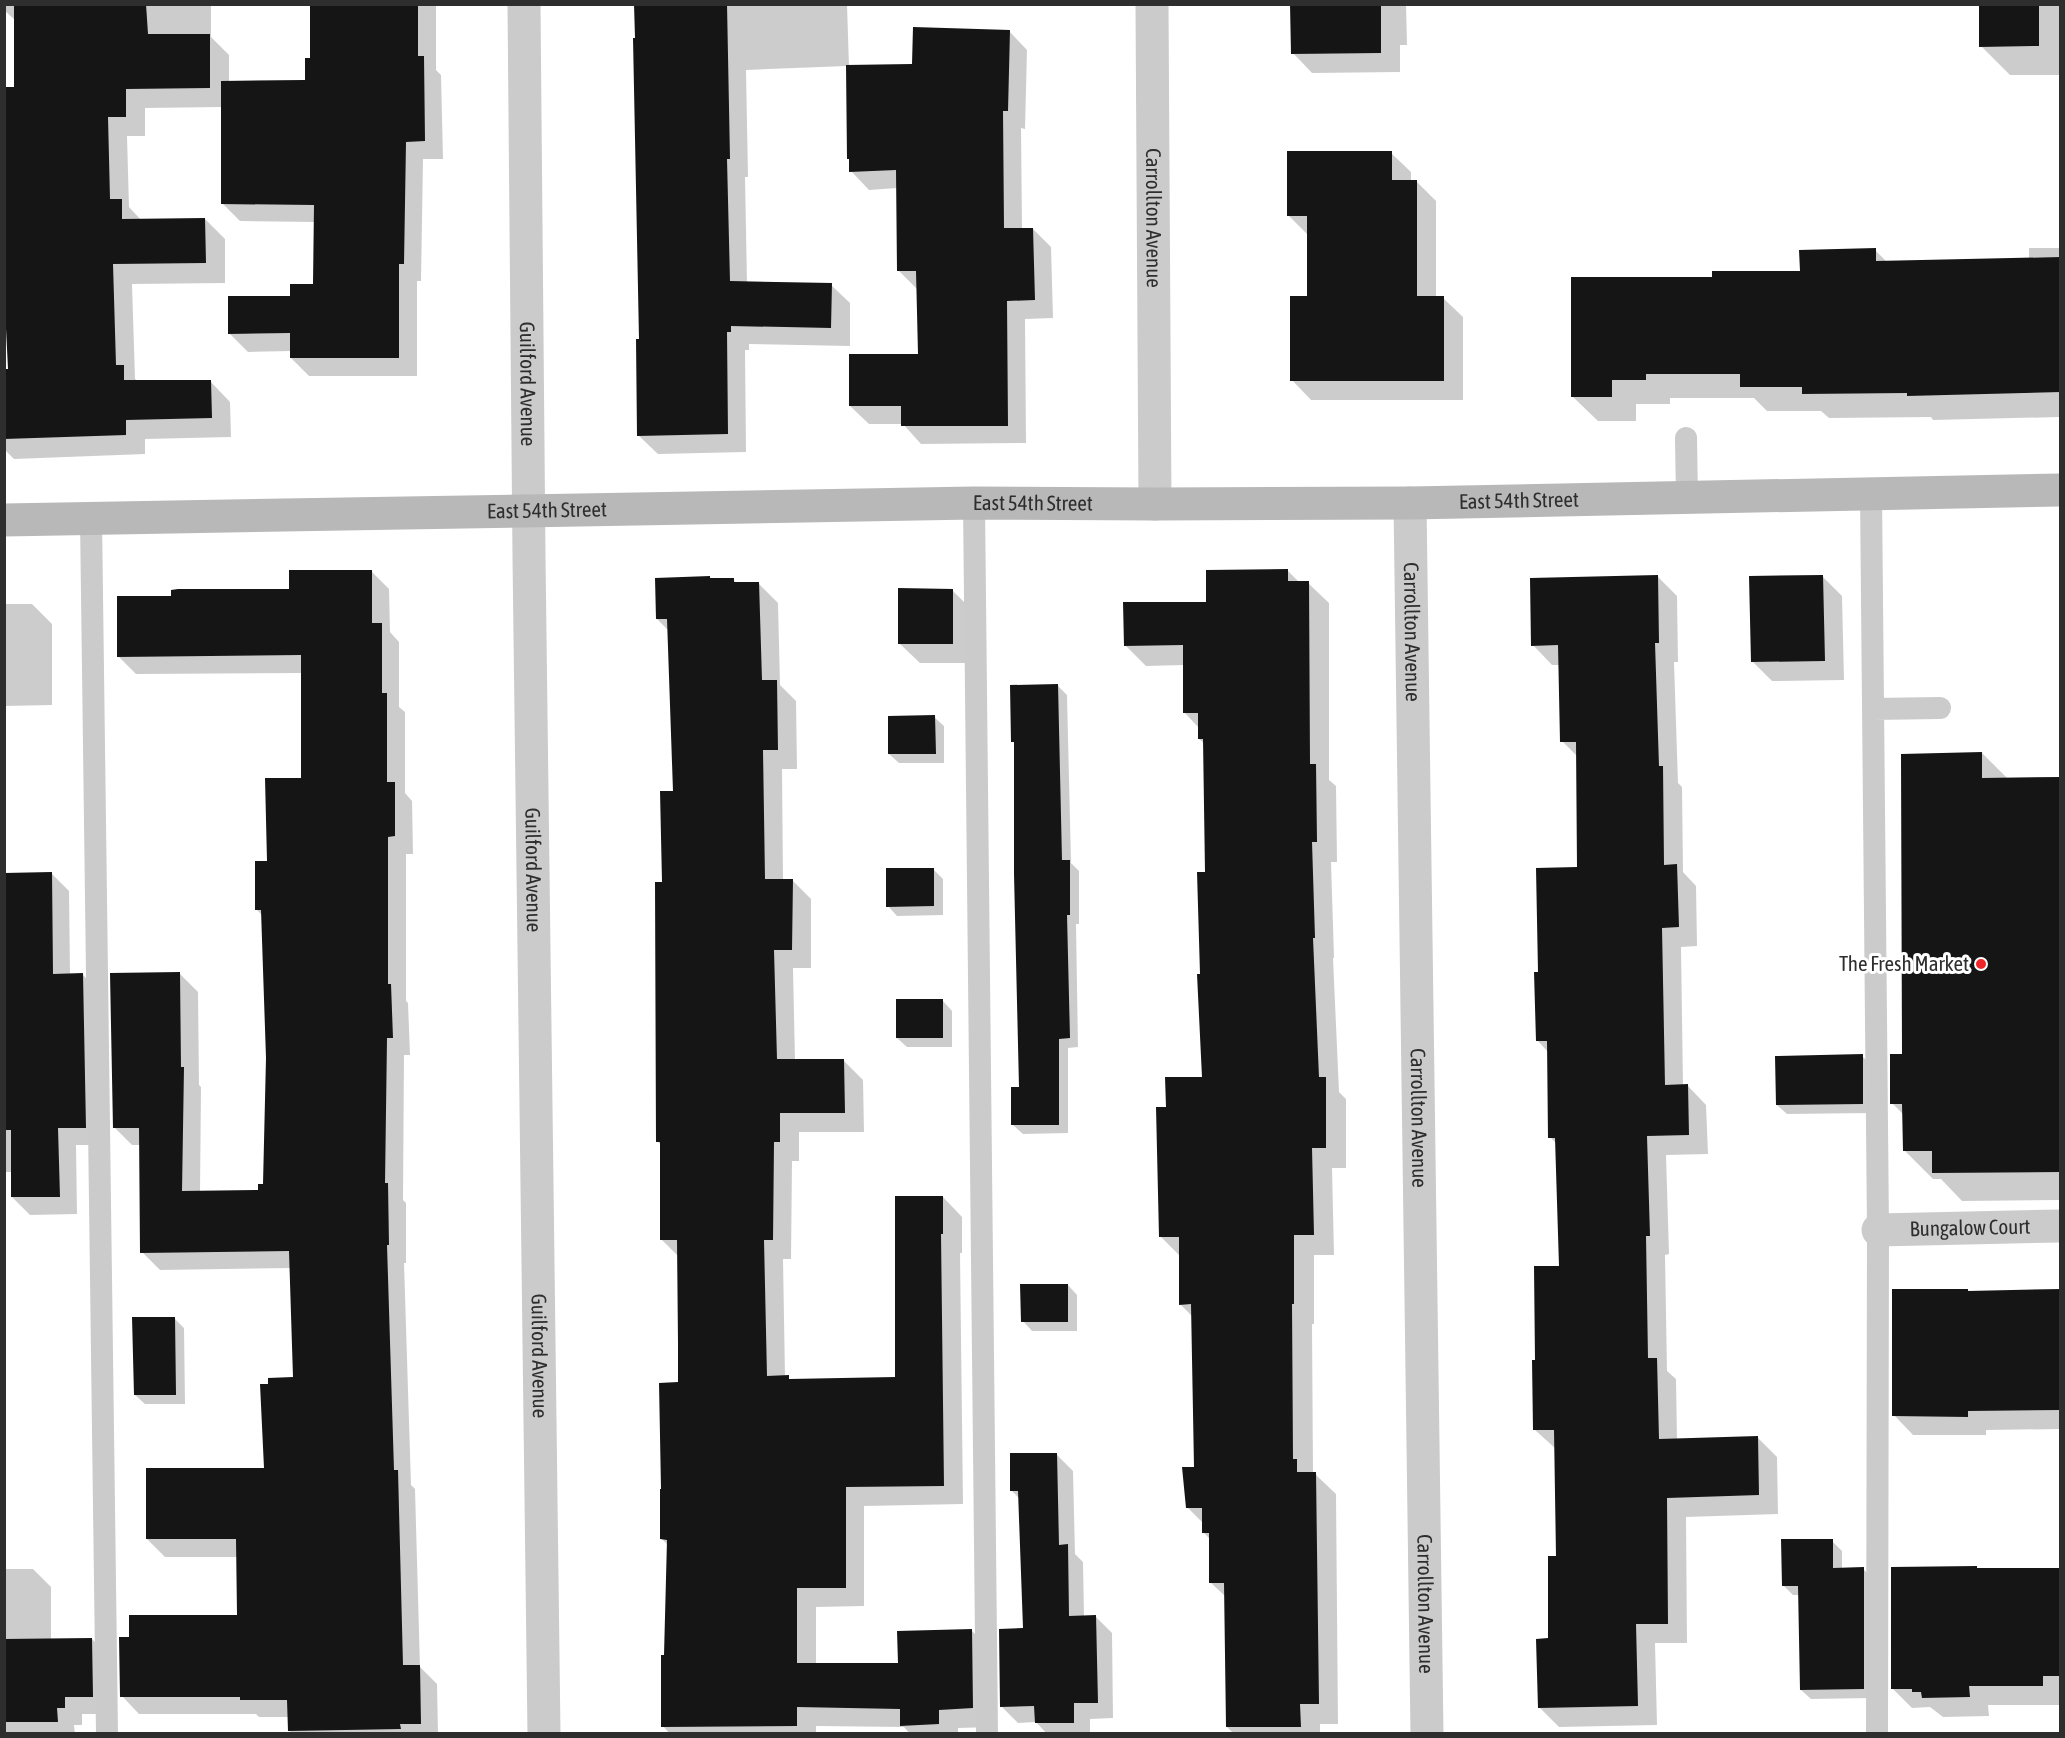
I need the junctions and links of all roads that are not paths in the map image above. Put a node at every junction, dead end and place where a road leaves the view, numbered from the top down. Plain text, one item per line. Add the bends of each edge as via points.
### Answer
1 (524, 4) edge
2 (1152, 4) edge
3 (1686, 438) dead end
4 (2061, 490) edge
5 (1871, 494) junction
6 (1687, 498) junction
7 (974, 502) junction
8 (1410, 502) junction
9 (1155, 504) junction
10 (530, 509) junction
11 (91, 518) junction
12 (4, 520) edge
13 (1940, 708) dead end
14 (1873, 709) junction
15 (2061, 1226) edge
16 (1878, 1230) junction
17 (107, 1734) edge
18 (544, 1734) edge
19 (987, 1734) edge
20 (1427, 1734) edge
21 (1876, 1734) edge

1 - 10 street, Guilford Avenue
2 - 9 street, Carrollton Avenue
3 - 6 lane
4 - 5 street, East 54th Street
5 - 6 street, East 54th Street
5 - 14 lane
6 - 8 street, East 54th Street
7 - 9 street, East 54th Street
7 - 10 street, East 54th Street
7 - 19 lane
8 - 9 street, East 54th Street
8 - 20 street, Carrollton Avenue
10 - 11 street, East 54th Street
10 - 18 street, Guilford Avenue
11 - 12 street, East 54th Street
11 - 17 lane
13 - 14 lane
14 - 16 lane
15 - 16 street, Bungalow Court
16 - 21 lane

